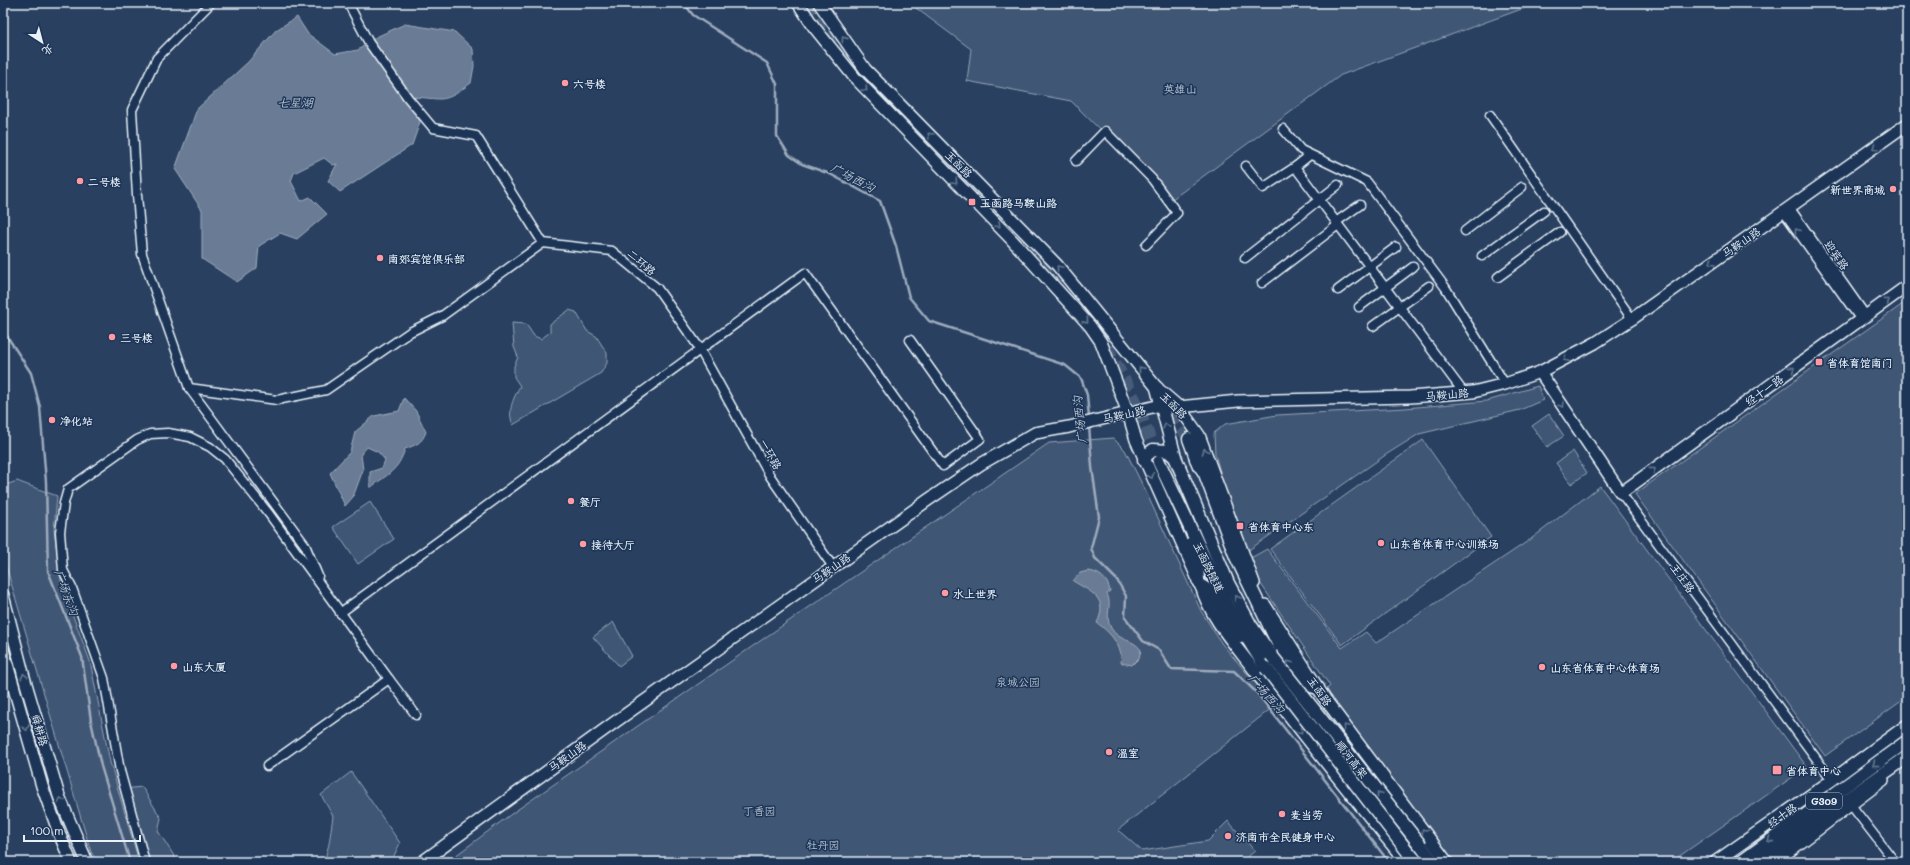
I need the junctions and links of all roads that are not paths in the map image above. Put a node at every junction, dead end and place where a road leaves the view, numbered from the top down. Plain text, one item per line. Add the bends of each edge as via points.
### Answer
1 (210, 3) edge
2 (348, 3) edge
3 (798, 3) edge
4 (819, 3) edge
5 (1490, 115) dead end
6 (1907, 124) edge
7 (1283, 128) dead end
8 (1310, 155) junction
9 (1076, 161) dead end
10 (1246, 166) dead end
11 (1295, 167) junction
12 (1338, 185) dead end
13 (1522, 187) dead end
14 (1320, 200) junction
15 (1360, 205) dead end
16 (1786, 209) junction
17 (1544, 211) dead end
18 (1337, 224) junction
19 (1465, 231) dead end
20 (1560, 232) dead end
21 (543, 243) junction
22 (1146, 245) dead end
23 (1396, 247) dead end
24 (1482, 256) dead end
25 (1245, 258) dead end
26 (1370, 267) junction
27 (1413, 267) dead end
28 (1498, 277) dead end
29 (1262, 283) dead end
30 (1428, 286) dead end
31 (1907, 286) edge
32 (1385, 288) junction
33 (1338, 290) dead end
34 (1359, 307) dead end
35 (1400, 308) junction
36 (1864, 318) junction
37 (1632, 319) junction
38 (1373, 326) dead end
39 (910, 340) dead end
40 (699, 348) junction
41 (1540, 372) junction
42 (1505, 384) junction
43 (189, 388) junction
44 (1156, 388) junction
45 (1464, 394) junction
46 (1161, 405) junction
47 (1178, 407) junction
48 (1128, 413) junction
49 (1189, 439) tunnel mouth
50 (1175, 457) junction
51 (1196, 459) junction
52 (1144, 460) junction
53 (1159, 462) tunnel mouth
54 (1169, 485) junction
55 (1621, 493) junction
56 (833, 567) junction
57 (1200, 583) junction
58 (324, 590) junction
59 (3, 595) edge
60 (340, 613) junction
61 (3, 650) edge
62 (1271, 655) junction
63 (1266, 668) junction
64 (389, 679) junction
65 (1318, 688) junction
66 (416, 715) dead end
67 (1907, 725) edge
68 (1356, 739) junction
69 (1907, 741) edge
70 (1907, 757) edge
71 (1907, 762) edge
72 (1326, 764) junction
73 (267, 766) dead end
74 (1832, 780) junction
75 (1851, 805) junction
76 (1761, 860) edge
77 (71, 862) edge
78 (87, 862) edge
79 (144, 862) edge
80 (422, 862) edge
81 (1406, 862) edge
82 (1417, 862) edge
83 (1433, 862) edge
84 (1447, 862) edge
85 (1715, 862) edge
86 (1740, 862) edge
87 (1775, 862) edge
88 (1895, 862) edge

1 - 43 street via 157,58 132,110 142,254
2 - 21 street via 368,43 433,128 476,136
3 -> 48 main road, 玉函路 via 855,78 1012,240 1090,326 1101,342
44 -> 4 main road, 玉函路 via 1057,265 865,69
5 - 37 street
6 -> 16 main road, 马鞍山路
7 - 8 street via 1301,150
8 - 11 street
8 - 42 street via 1368,182 1444,287
9 - 22 street via 1105,131 1152,179 1177,213
10 - 11 street via 1263,188
11 - 14 street
12 - 14 street
13 - 19 street
14 - 18 street
14 - 25 street
15 - 18 street
16 - 36 street, 迎宾路
16 -> 37 main road, 马鞍山路
17 - 24 street
18 - 26 street
18 - 29 street
20 - 28 street
21 - 40 street, 二环路 via 612,250 657,288
21 - 43 street via 442,316 410,332 326,390 277,400
23 - 26 street
26 - 32 street
26 - 33 street
27 - 32 street
30 - 35 street
36 -> 31 main road, 经十一路
32 - 34 street
32 - 35 street
35 - 38 street
35 - 45 street
55 -> 36 main road, 经十一路
37 -> 41 main road, 马鞍山路 via 1595,343
39 - 40 street via 980,439 943,466 805,273
40 - 56 street, 一环路 via 770,476
40 - 60 street
41 - 42 main road, 马鞍山路
41 -> 55 main road, 王庄路
42 - 45 main road, 马鞍山路
43 - 58 street via 305,545
44 - 46 highway
44 - 47 main road, 玉函路
45 - 47 main road, 马鞍山路 via 1238,401
46 - 47 main road, 马鞍山路
46 - 48 main road, 马鞍山路
50 -> 46 highway
65 -> 47 main road, 玉函路 via 1256,588 1199,435
48 - 52 main road, 玉函路
48 - 56 main road, 马鞍山路 via 1035,433 987,460
49 - 51 highway, 玉函路隧道
50 - 52 highway via 1168,451 1153,450
62 -> 50 highway via 1250,624 1228,583
51 - 62 highway, 玉函路隧道 via 1233,564
65 -> 51 highway via 1308,685 1283,654 1236,557 1205,474
52 -> 57 main road, 玉函路
53 - 54 highway, 玉函路隧道
54 - 57 highway via 1197,564
54 - 63 highway, 玉函路隧道 via 1227,606
55 - 74 street, 王庄路
56 - 80 main road, 马鞍山路
57 - 63 highway via 1255,661
57 -> 72 main road, 玉函路 via 1205,599 1227,636
58 - 60 street
58 - 79 street via 225,459 210,447 190,437 168,433 150,434 137,440 68,489 60,532 63,570 72,588 104,678 120,771
78 -> 59 main road, 舜耕路 via 59,796
60 - 64 street
61 -> 77 main road, 舜耕路 via 42,786
83 -> 62 highway, 顺河高架, bridge
63 - 82 highway, 顺河高架, bridge
64 - 66 street
64 - 73 street
68 -> 65 main road, 玉函路
67 - 74 main road, 经十路
68 - 72 main road
84 -> 68 main road, 玉函路
69 -> 86 highway, 经十路 / G309
70 - 76 highway, G309
71 - 75 main road
72 - 81 main road, 玉函路
74 - 85 main road, 经十路
75 - 87 main road
75 - 88 street

